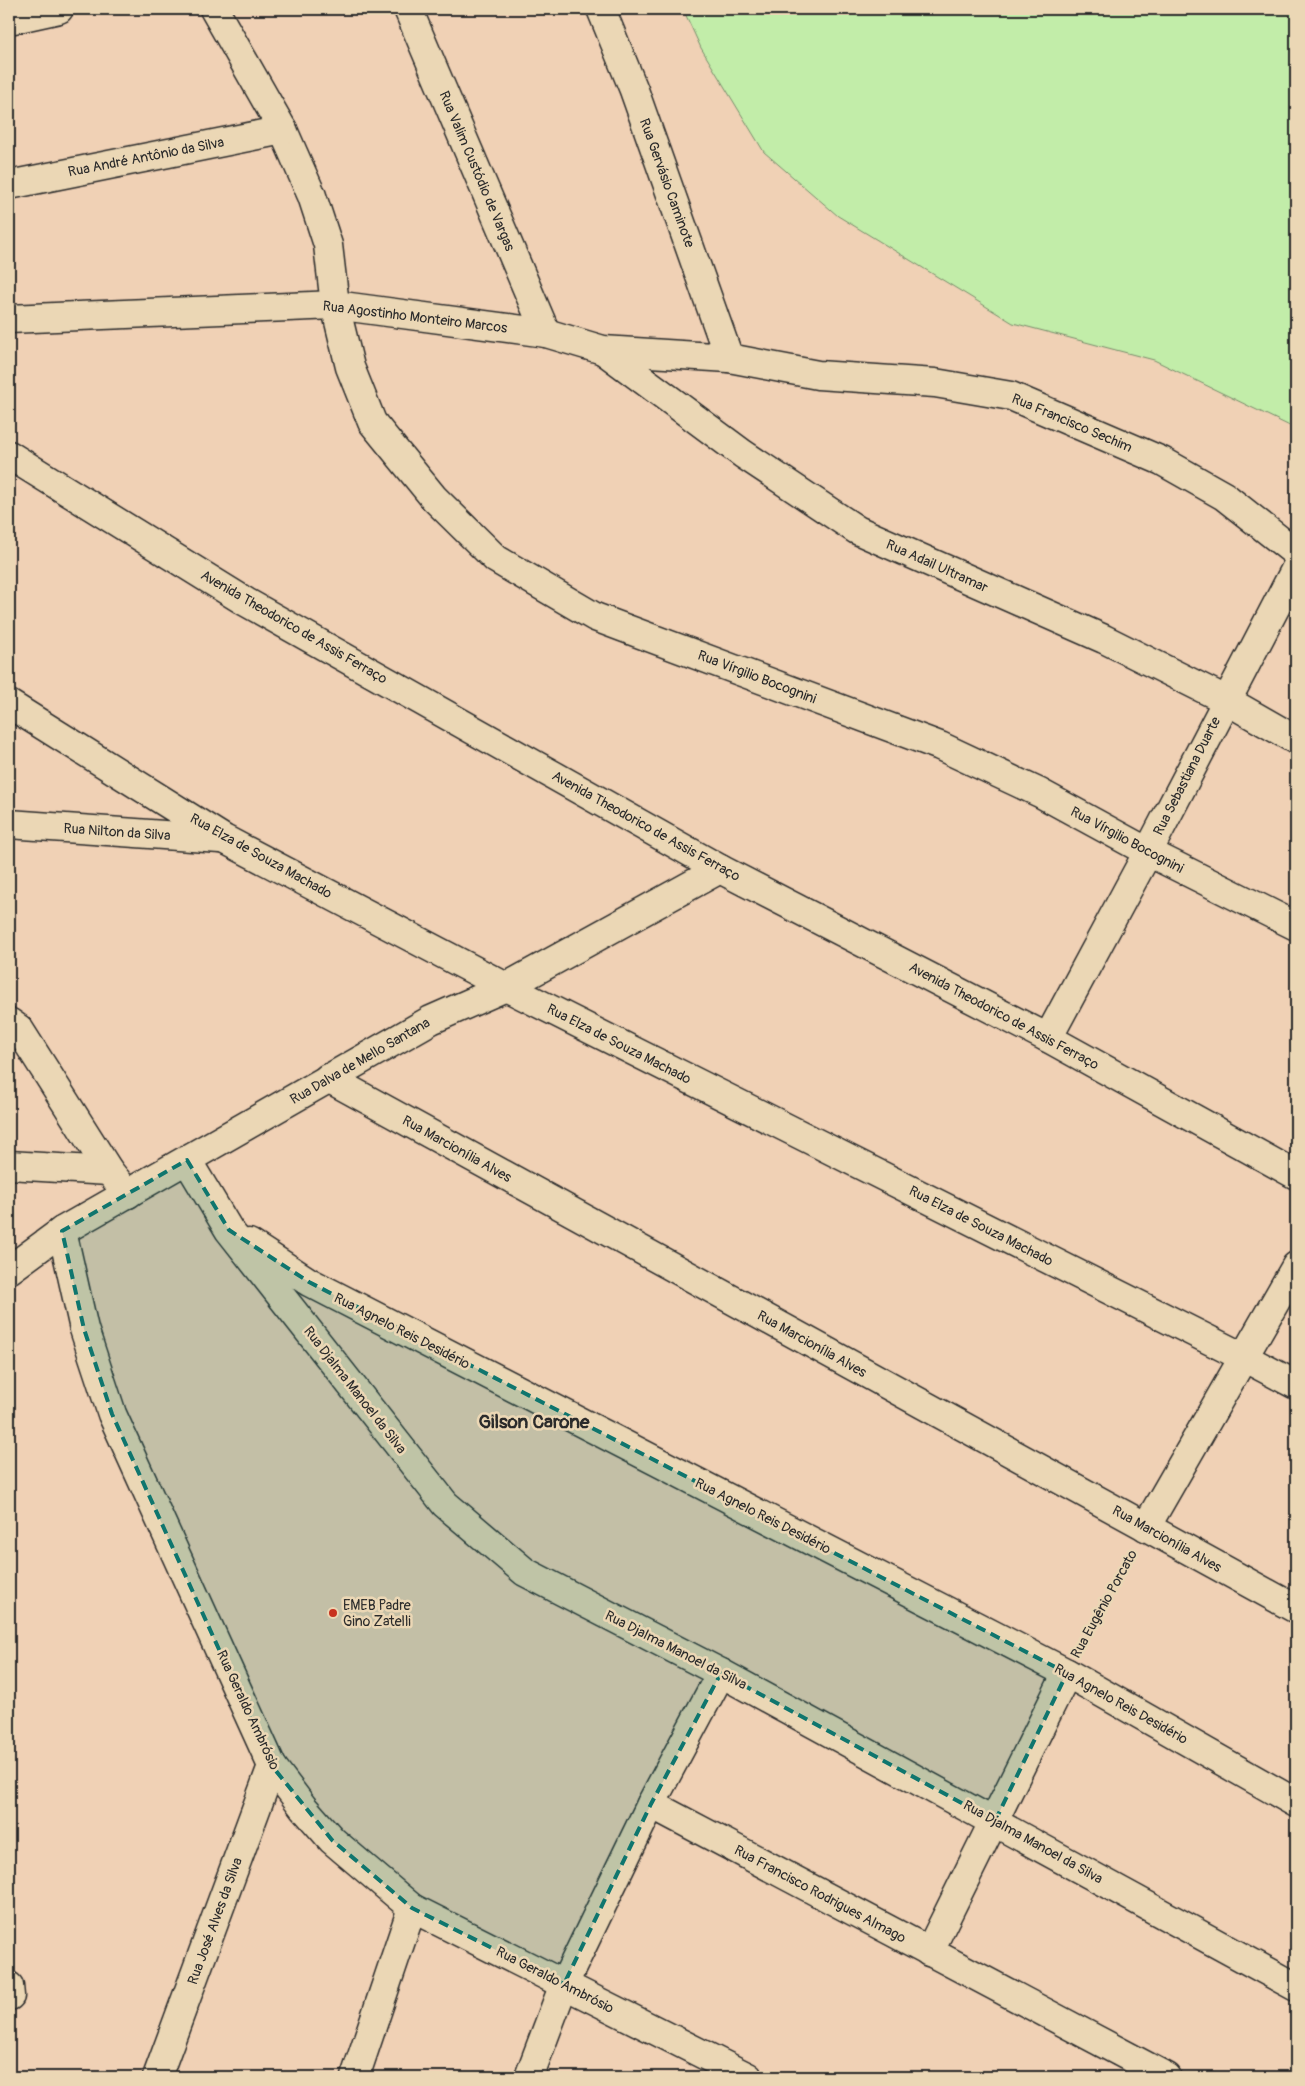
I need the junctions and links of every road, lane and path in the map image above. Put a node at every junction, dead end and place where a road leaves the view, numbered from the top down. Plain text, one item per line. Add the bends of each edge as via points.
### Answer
1 (59, 9) edge
2 (214, 9) edge
3 (408, 9) edge
4 (601, 9) edge
5 (9, 20) edge
6 (283, 130) junction
7 (9, 184) edge
8 (335, 305) junction
9 (9, 319) edge
10 (546, 333) junction
11 (603, 350) junction
12 (729, 358) junction
13 (9, 455) edge
14 (1296, 553) edge
15 (1296, 568) edge
16 (1226, 700) junction
17 (9, 704) edge
18 (1296, 740) edge
19 (9, 824) edge
20 (224, 839) junction
21 (1148, 852) junction
22 (720, 869) junction
23 (1296, 926) edge
24 (506, 987) junction
25 (9, 1022) edge
26 (1048, 1038) junction
27 (328, 1078) junction
28 (187, 1160) junction
29 (9, 1165) edge
30 (109, 1171) junction
31 (1296, 1175) edge
32 (128, 1194) junction
33 (229, 1230) junction
34 (62, 1231) junction
35 (1296, 1266) edge
36 (9, 1270) edge
37 (1245, 1358) junction
38 (1296, 1386) edge
39 (1146, 1527) junction
40 (1296, 1609) edge
41 (721, 1673) junction
42 (1067, 1673) junction
43 (272, 1766) junction
44 (1296, 1803) edge
45 (651, 1804) junction
46 (995, 1821) junction
47 (412, 1908) junction
48 (929, 1952) junction
49 (564, 1984) junction
50 (1296, 1987) edge
51 (733, 2074) edge
52 (157, 2077) edge
53 (355, 2077) edge
54 (529, 2077) edge
55 (1167, 2077) edge

1 - 5 street
2 - 6 street, Rua Vírgilio Bocognini
3 - 10 street, Rua Valim Custódio de Vargas
4 - 12 street, Rua Gervásio Caminote via 634,90
6 - 7 street, Rua André Antônio da Silva
6 - 8 street, Rua Vírgilio Bocognini via 312,196 328,245
8 - 9 street, Rua Agostinho Monteiro Marcos
8 - 10 street, Rua Agostinho Monteiro Marcos
8 - 21 street, Rua Vírgilio Bocognini via 350,367 372,422 434,498 496,559 595,617 940,746 1040,794
10 - 11 street, Rua Agostinho Monteiro Marcos
11 - 12 street, Rua Agostinho Monteiro Marcos
11 - 16 street, Rua Adail Ultramar via 743,454 857,530 1104,638
12 - 14 street, Rua Francisco Sechim via 818,375 935,383 1011,396 1162,460 1224,496
13 - 22 street, Avenida Theodorico de Assis Ferraço via 246,602
15 - 16 street, Rua Sebastiana Duarte
16 - 18 street, Rua Adail Ultramar
16 - 21 street, Rua Sebastiana Duarte
17 - 20 street, Rua Elza de Souza Machado
19 - 20 street, Rua Nilton da Silva
20 - 24 street, Rua Elza de Souza Machado
21 - 23 street, Rua Vírgilio Bocognini
21 - 26 street, Rua Sebastiana Duarte
22 - 24 street, Rua Dalva de Mello Santana
22 - 26 street, Avenida Theodorico de Assis Ferraço
24 - 27 street, Rua Dalva de Mello Santana via 431,1020
24 - 37 street, Rua Elza de Souza Machado
25 - 30 street via 19,1029
26 - 31 street, Avenida Theodorico de Assis Ferraço
27 - 28 street, Rua Dalva de Mello Santana
27 - 39 street, Rua Marcionília Alves
28 - 32 street, Rua Dalva de Mello Santana
28 - 33 street, Rua Djalma Manoel da Silva
29 - 30 street
30 - 32 street
32 - 34 street, Rua Dalva de Mello Santana
33 - 41 street, Rua Djalma Manoel da Silva via 445,1504 525,1572
33 - 42 street, Rua Agnelo Reis Desidério via 317,1286
34 - 36 street, Rua Dalva de Mello Santana
34 - 43 street, Rua Geraldo Ambrósio via 84,1329 112,1414
35 - 37 street
37 - 38 street, Rua Elza de Souza Machado
37 - 39 street
39 - 40 street, Rua Marcionília Alves
39 - 42 path, Rua Eugênio Porcato
41 - 45 street
41 - 46 street, Rua Djalma Manoel da Silva
42 - 44 street, Rua Agnelo Reis Desidério
42 - 46 street, Rua Eugênio Porcato
43 - 47 street, Rua Geraldo Ambrósio via 332,1840
43 - 52 street, Rua José Alves da Silva
45 - 48 street, Rua Francisco Rodrigues Almago
45 - 49 street
46 - 48 street, Rua Eugênio Porcato
46 - 50 street, Rua Djalma Manoel da Silva
47 - 49 street, Rua Geraldo Ambrósio
47 - 53 street
48 - 55 street, Rua Francisco Rodrigues Almago
49 - 51 street, Rua Geraldo Ambrósio
49 - 54 street

